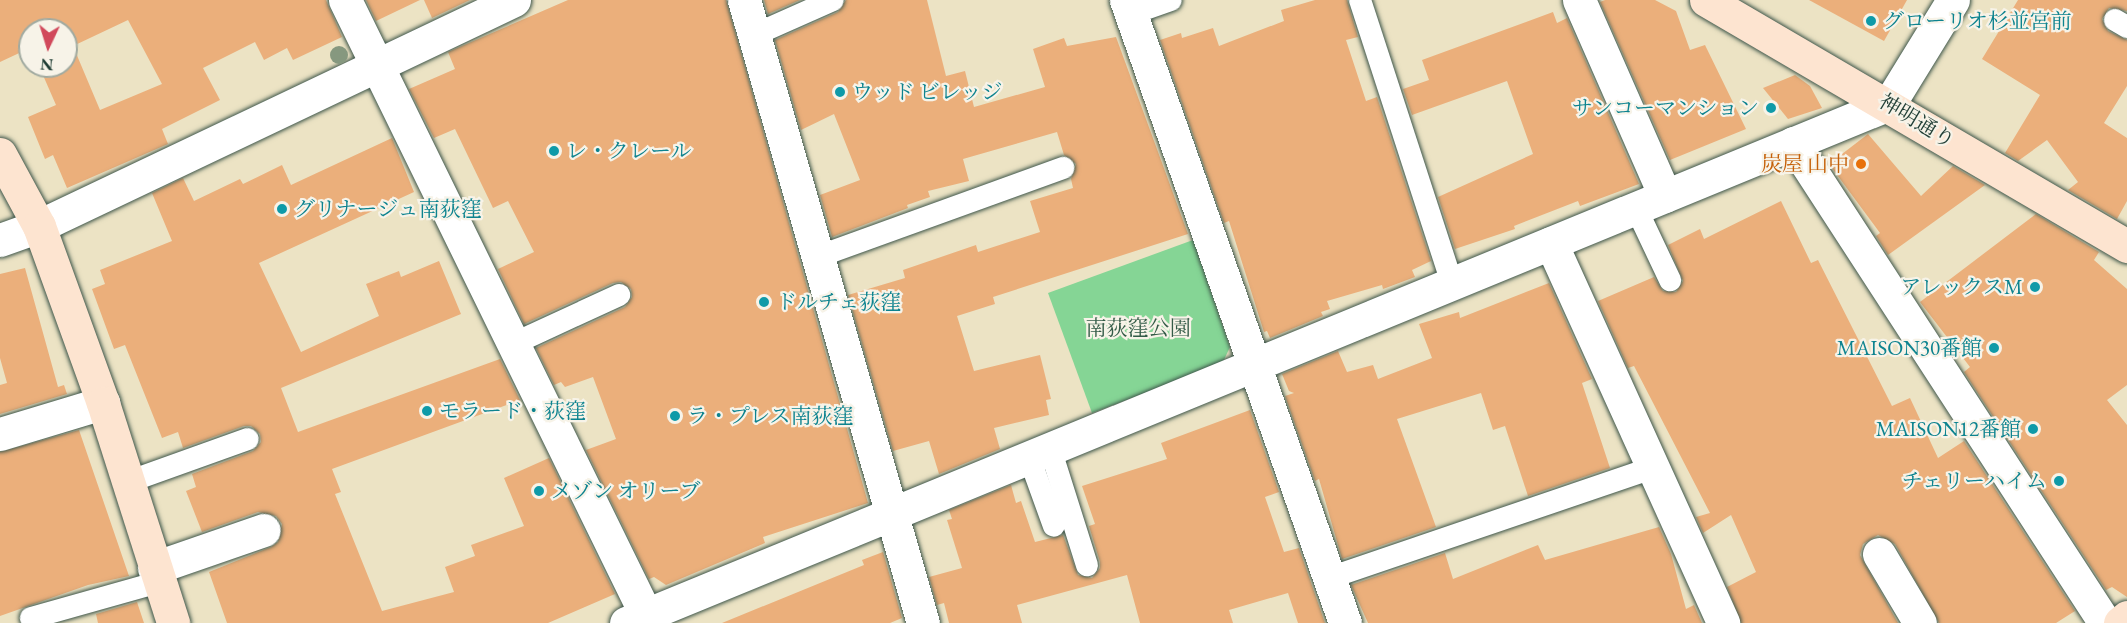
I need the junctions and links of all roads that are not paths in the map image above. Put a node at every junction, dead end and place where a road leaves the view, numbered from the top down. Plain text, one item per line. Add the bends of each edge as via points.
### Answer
1 (345, 0) edge
2 (514, 0) edge
3 (744, 0) edge
4 (833, 0) edge
5 (1171, 0) edge
6 (1360, 0) edge
7 (1579, 0) edge
8 (1706, 0) edge
9 (1953, 0) edge
10 (1128, 7) edge
11 (754, 35) junction
12 (377, 66) junction
13 (1889, 104) junction
14 (1794, 143) junction
15 (0, 154) edge
16 (1063, 168) dead end
17 (1650, 202) junction
18 (39, 226) junction
19 (0, 240) edge
20 (2125, 240) edge
21 (1551, 243) junction
22 (817, 257) junction
23 (1670, 280) dead end
24 (1452, 283) junction
25 (619, 295) dead end
26 (513, 345) junction
27 (1254, 365) junction
28 (103, 403) junction
29 (0, 434) edge
30 (248, 439) dead end
31 (1040, 453) junction
32 (1653, 468) junction
33 (128, 482) junction
34 (891, 514) junction
35 (1054, 526) dead end
36 (264, 530) dead end
37 (1879, 554) dead end
38 (1087, 565) dead end
39 (156, 575) junction
40 (1329, 578) junction
41 (2127, 617) edge
42 (31, 618) dead end
43 (641, 620) edge
44 (173, 623) edge
45 (923, 623) edge
46 (1345, 623) edge
47 (1723, 623) edge
48 (1920, 623) edge
49 (2105, 623) edge
50 (2120, 623) edge

1 - 12 street
2 - 12 street
3 - 11 street
4 - 11 lane
5 - 10 lane
6 - 24 lane
7 - 17 street
8 - 13 street, 神明通り
9 - 13 street
10 - 27 street
11 - 22 street
12 - 18 street
12 - 26 street
13 - 14 street
13 - 20 street, 神明通り
14 - 17 street
14 - 49 street
15 - 18 street
16 - 22 lane
17 - 21 street
17 - 23 lane
18 - 19 street
18 - 28 street
21 - 24 street
21 - 32 street
22 - 34 street
24 - 27 street
25 - 26 lane
26 - 43 street
27 - 31 street
27 - 40 street
28 - 29 street
28 - 33 street
30 - 33 lane
31 - 34 street
31 - 35 lane
31 - 38 lane
32 - 40 lane
32 - 47 street
33 - 39 street
34 - 43 street
34 - 45 street
36 - 39 street
37 - 48 street
39 - 42 lane
39 - 44 street
40 - 46 street
41 - 50 street

